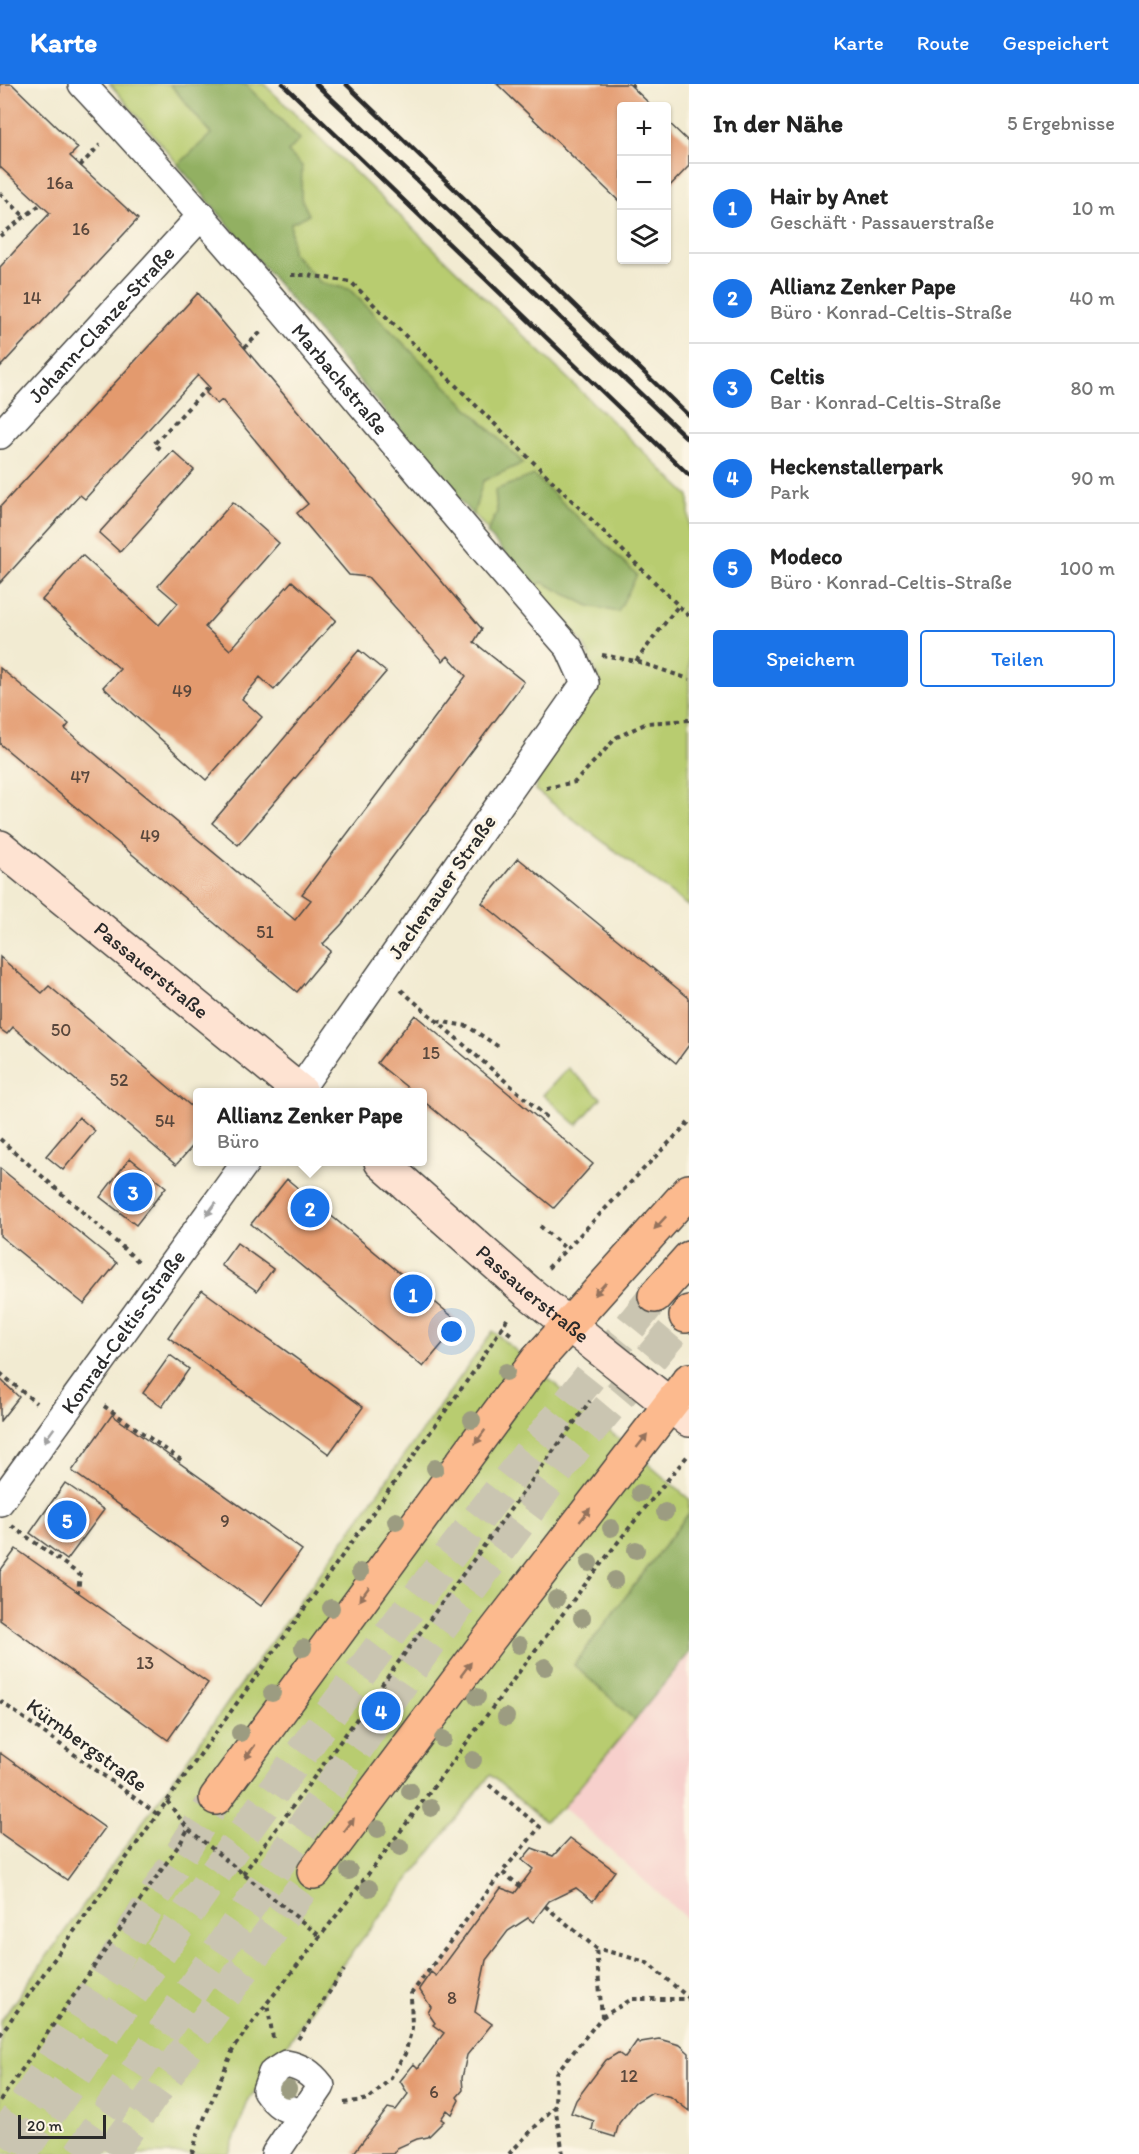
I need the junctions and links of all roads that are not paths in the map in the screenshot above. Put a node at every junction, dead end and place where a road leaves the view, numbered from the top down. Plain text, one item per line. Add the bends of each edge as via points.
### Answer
1 (82, 84) edge
2 (202, 215) junction
3 (0, 435) edge
4 (585, 682) joint
5 (0, 847) edge
6 (295, 1088) edge
7 (303, 1088) edge
8 (242, 1166) edge
9 (387, 1166) edge
10 (689, 1191) edge
11 (689, 1258) edge
12 (655, 1296) tunnel mouth
13 (568, 1323) junction
14 (683, 1402) edge
15 (4, 1513) edge
16 (216, 1798) tunnel mouth
17 (314, 1872) tunnel mouth
18 (307, 2105) junction
19 (275, 2154) edge

1 - 2 street, Marbachstraße
2 - 3 street, Johann-Clanze-Straße
2 - 4 street, Marbachstraße via 365,412 569,648
4 - 7 street, Jachenauer Straße
5 - 6 street, Passauerstraße
8 -> 15 street, Konrad-Celtis-Straße via 58,1422
9 - 13 street, Passauerstraße
10 -> 13 highway
11 - 12 highway
13 - 14 street, Passauerstraße
13 -> 16 highway via 507,1400
17 -> 14 highway
18 - 18 street via 286,2110 274,2102 266,2090 272,2073 282,2067 299,2066 316,2080 321,2086
18 - 19 street

